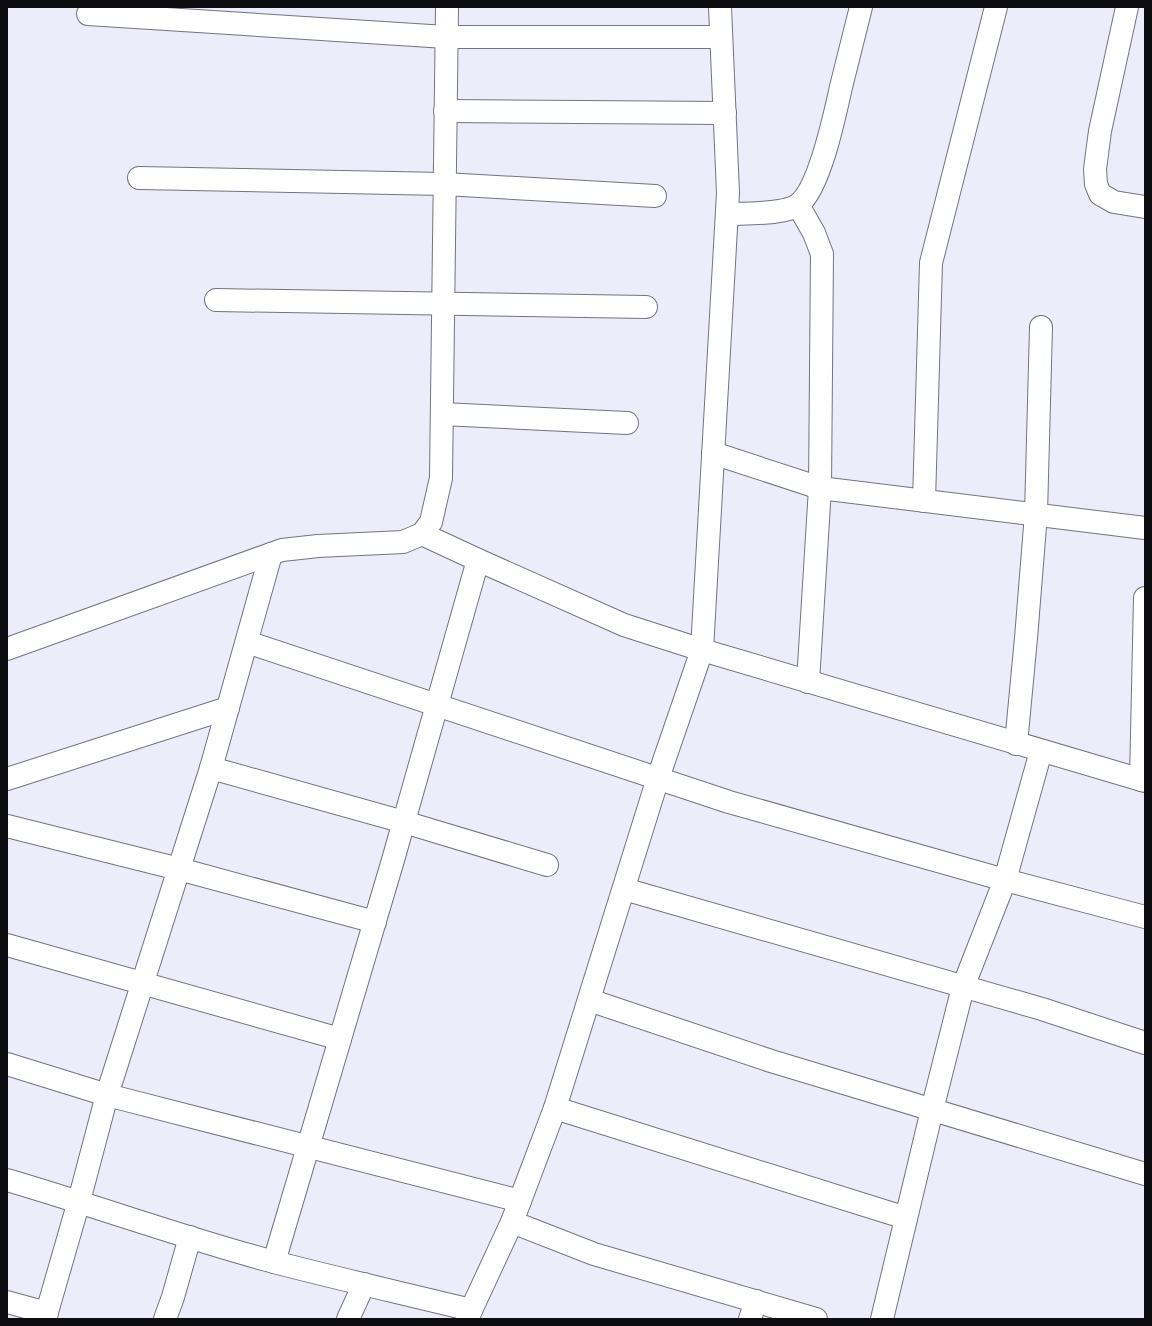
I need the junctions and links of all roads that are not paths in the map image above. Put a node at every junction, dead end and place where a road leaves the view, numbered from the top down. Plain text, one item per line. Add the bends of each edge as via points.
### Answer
1 (446, 7) edge
2 (720, 7) edge
3 (860, 7) edge
4 (996, 7) edge
5 (1127, 7) edge
6 (88, 14) dead end
7 (275, 16) edge
8 (446, 37) junction
9 (721, 37) junction
10 (445, 111) junction
11 (725, 113) junction
12 (139, 178) dead end
13 (444, 184) junction
14 (655, 196) dead end
15 (798, 205) junction
16 (1145, 207) edge
17 (727, 214) junction
18 (216, 300) dead end
19 (443, 304) junction
20 (646, 307) dead end
21 (1041, 327) dead end
22 (442, 414) junction
23 (627, 423) dead end
24 (713, 453) junction
25 (820, 488) junction
26 (924, 501) junction
27 (1036, 514) junction
28 (1145, 528) edge
29 (422, 534) junction
30 (271, 554) junction
31 (478, 560) junction
32 (1145, 598) edge
33 (247, 642) junction
34 (7, 649) edge
35 (702, 650) junction
36 (808, 682) junction
37 (437, 705) junction
38 (228, 708) junction
39 (1016, 744) junction
40 (1041, 751) junction
41 (212, 768) junction
42 (658, 778) junction
43 (7, 779) edge
44 (1143, 781) edge
45 (404, 822) junction
46 (7, 826) edge
47 (547, 865) dead end
48 (179, 869) junction
49 (1005, 880) junction
50 (624, 889) junction
51 (1145, 917) edge
52 (375, 922) junction
53 (7, 945) edge
54 (143, 983) junction
55 (963, 987) junction
56 (589, 1000) junction
57 (340, 1038) junction
58 (1145, 1043) edge
59 (7, 1064) edge
60 (107, 1095) junction
61 (555, 1108) junction
62 (932, 1110) junction
63 (308, 1146) junction
64 (1145, 1174) edge
65 (7, 1180) edge
66 (79, 1201) junction
67 (520, 1201) junction
68 (906, 1218) junction
69 (512, 1222) junction
70 (190, 1237) junction
71 (274, 1262) junction
72 (364, 1284) junction
73 (7, 1302) edge
74 (753, 1310) edge
75 (469, 1314) edge
76 (46, 1316) edge
77 (165, 1319) edge
78 (348, 1319) edge
79 (816, 1319) edge
80 (882, 1319) edge

1 - 8 street
2 - 9 street
3 - 15 street via 829,138 817,173 806,196
4 - 26 street via 932,263
5 - 16 street via 1100,131 1095,169 1096,184 1100,194 1114,202
6 - 7 street
7 - 8 street
8 - 9 street
8 - 10 street
9 - 11 street
10 - 11 street
10 - 13 street
11 - 17 street
12 - 13 street
13 - 14 street
13 - 19 street
15 - 17 street via 776,212
15 - 25 street via 814,233 822,254
17 - 24 street
18 - 19 street
19 - 20 street
19 - 22 street
21 - 27 street
22 - 23 street
22 - 29 street via 441,478 431,522
24 - 25 street
24 - 35 street
25 - 26 street
25 - 36 street
26 - 27 street
27 - 28 street
27 - 39 street
29 - 30 street via 403,542 318,546 282,550
29 - 31 street
30 - 33 street
30 - 34 street
31 - 35 street via 624,625
31 - 37 street
32 - 44 street
33 - 37 street
33 - 38 street
35 - 36 street
35 - 42 street
36 - 39 street
37 - 42 street
37 - 45 street
38 - 41 street
38 - 43 street
39 - 40 street
40 - 44 street
40 - 49 street
41 - 45 street
41 - 48 street
42 - 49 street via 729,802
42 - 50 street
45 - 47 street
45 - 52 street
46 - 48 street
48 - 52 street
48 - 54 street
49 - 51 street
49 - 55 street
50 - 55 street
50 - 56 street
52 - 57 street
53 - 54 street
54 - 57 street
54 - 60 street
55 - 58 street
55 - 62 street
56 - 61 street
56 - 62 street via 771,1061
57 - 63 street
59 - 60 street
60 - 63 street
60 - 66 street
61 - 67 street
61 - 68 street
62 - 64 street
62 - 68 street
63 - 67 street
63 - 71 street
65 - 66 street
66 - 70 street
66 - 76 street
67 - 69 street
68 - 80 street
69 - 74 street
69 - 75 street
70 - 71 street
70 - 77 street
71 - 72 street
72 - 75 street
72 - 78 street
73 - 76 street
74 - 79 street

